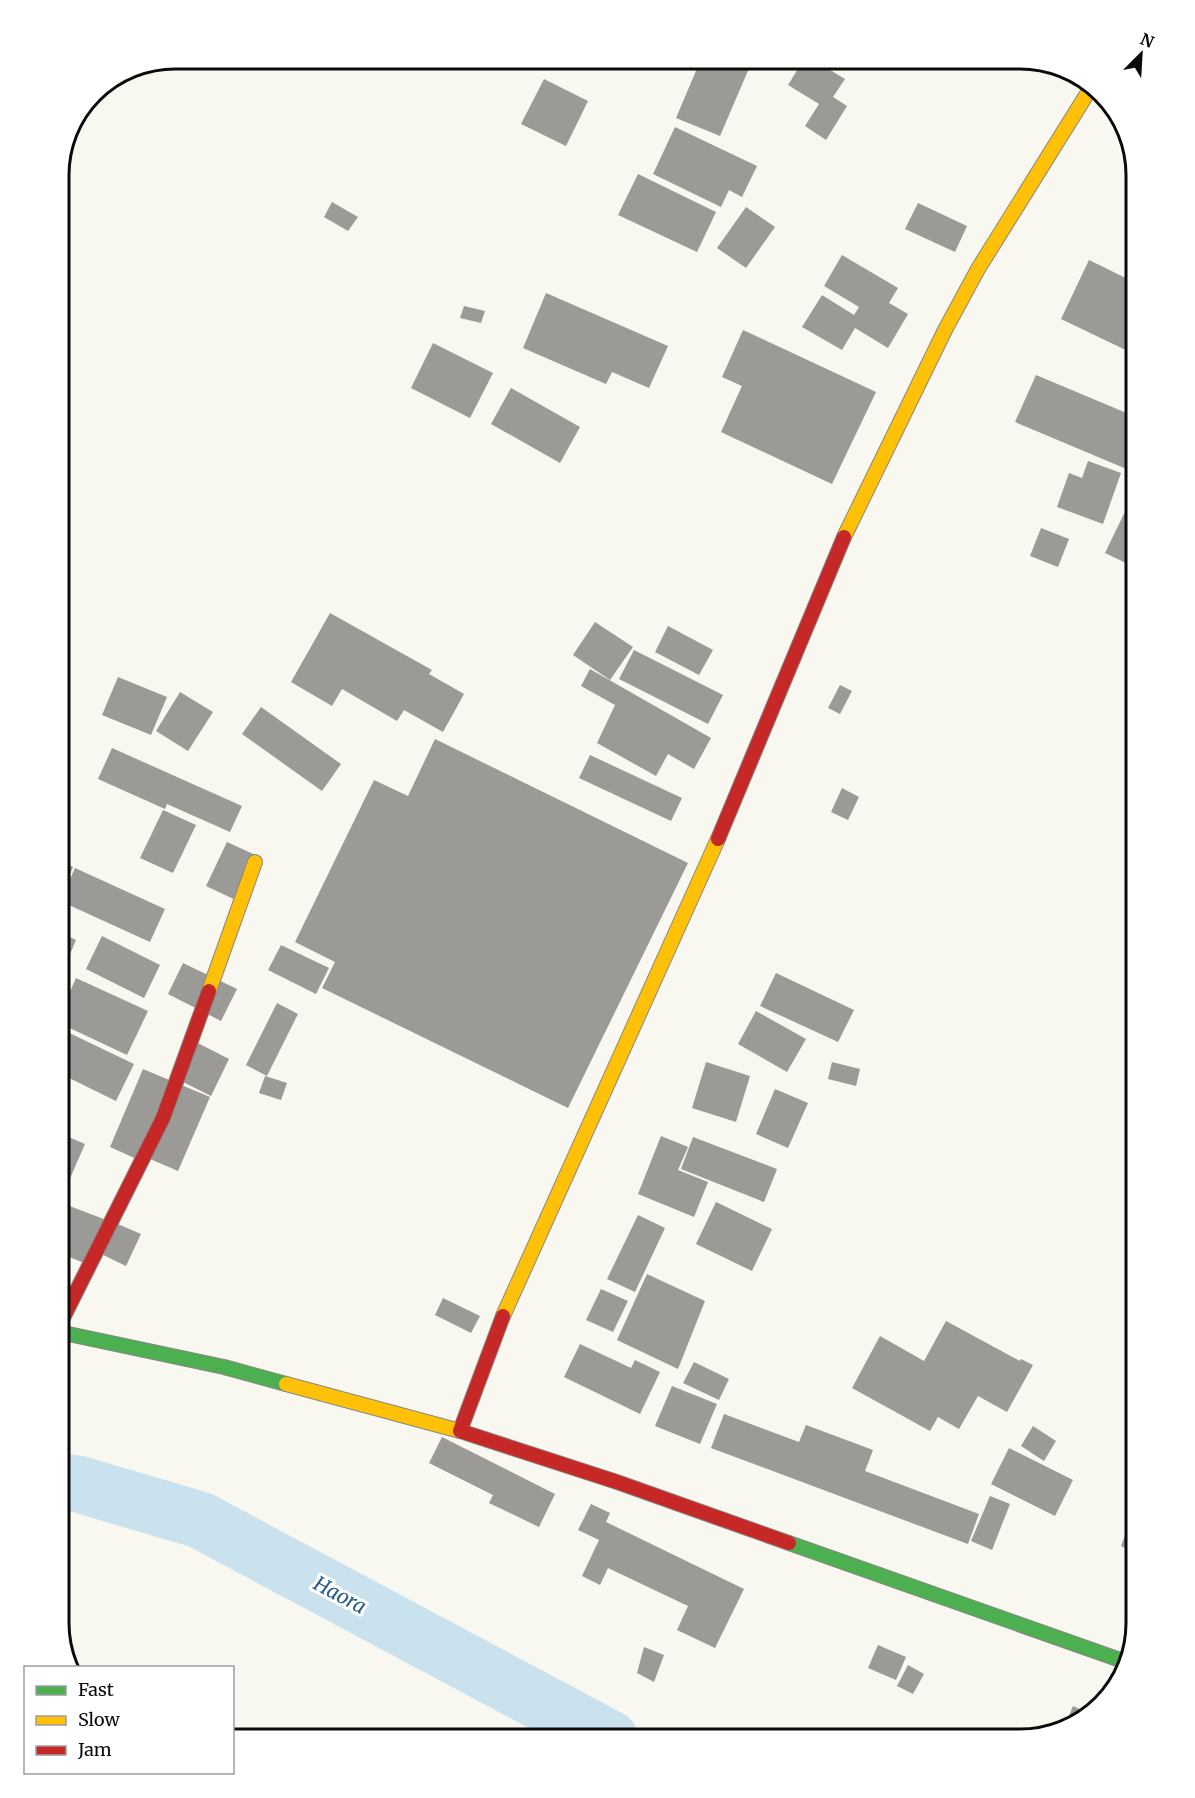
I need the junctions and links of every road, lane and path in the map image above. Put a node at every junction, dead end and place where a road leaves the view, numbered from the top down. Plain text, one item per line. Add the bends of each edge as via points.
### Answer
1 (1087, 93) edge
2 (255, 862) dead end
3 (69, 1304) edge
4 (69, 1334) edge
5 (460, 1431) junction
6 (1119, 1660) edge

1 - 5 main road via 978,269 873,475 826,576 783,688 674,942 506,1308
2 - 3 main road via 163,1118
4 - 5 main road via 224,1367
5 - 6 main road via 628,1486

